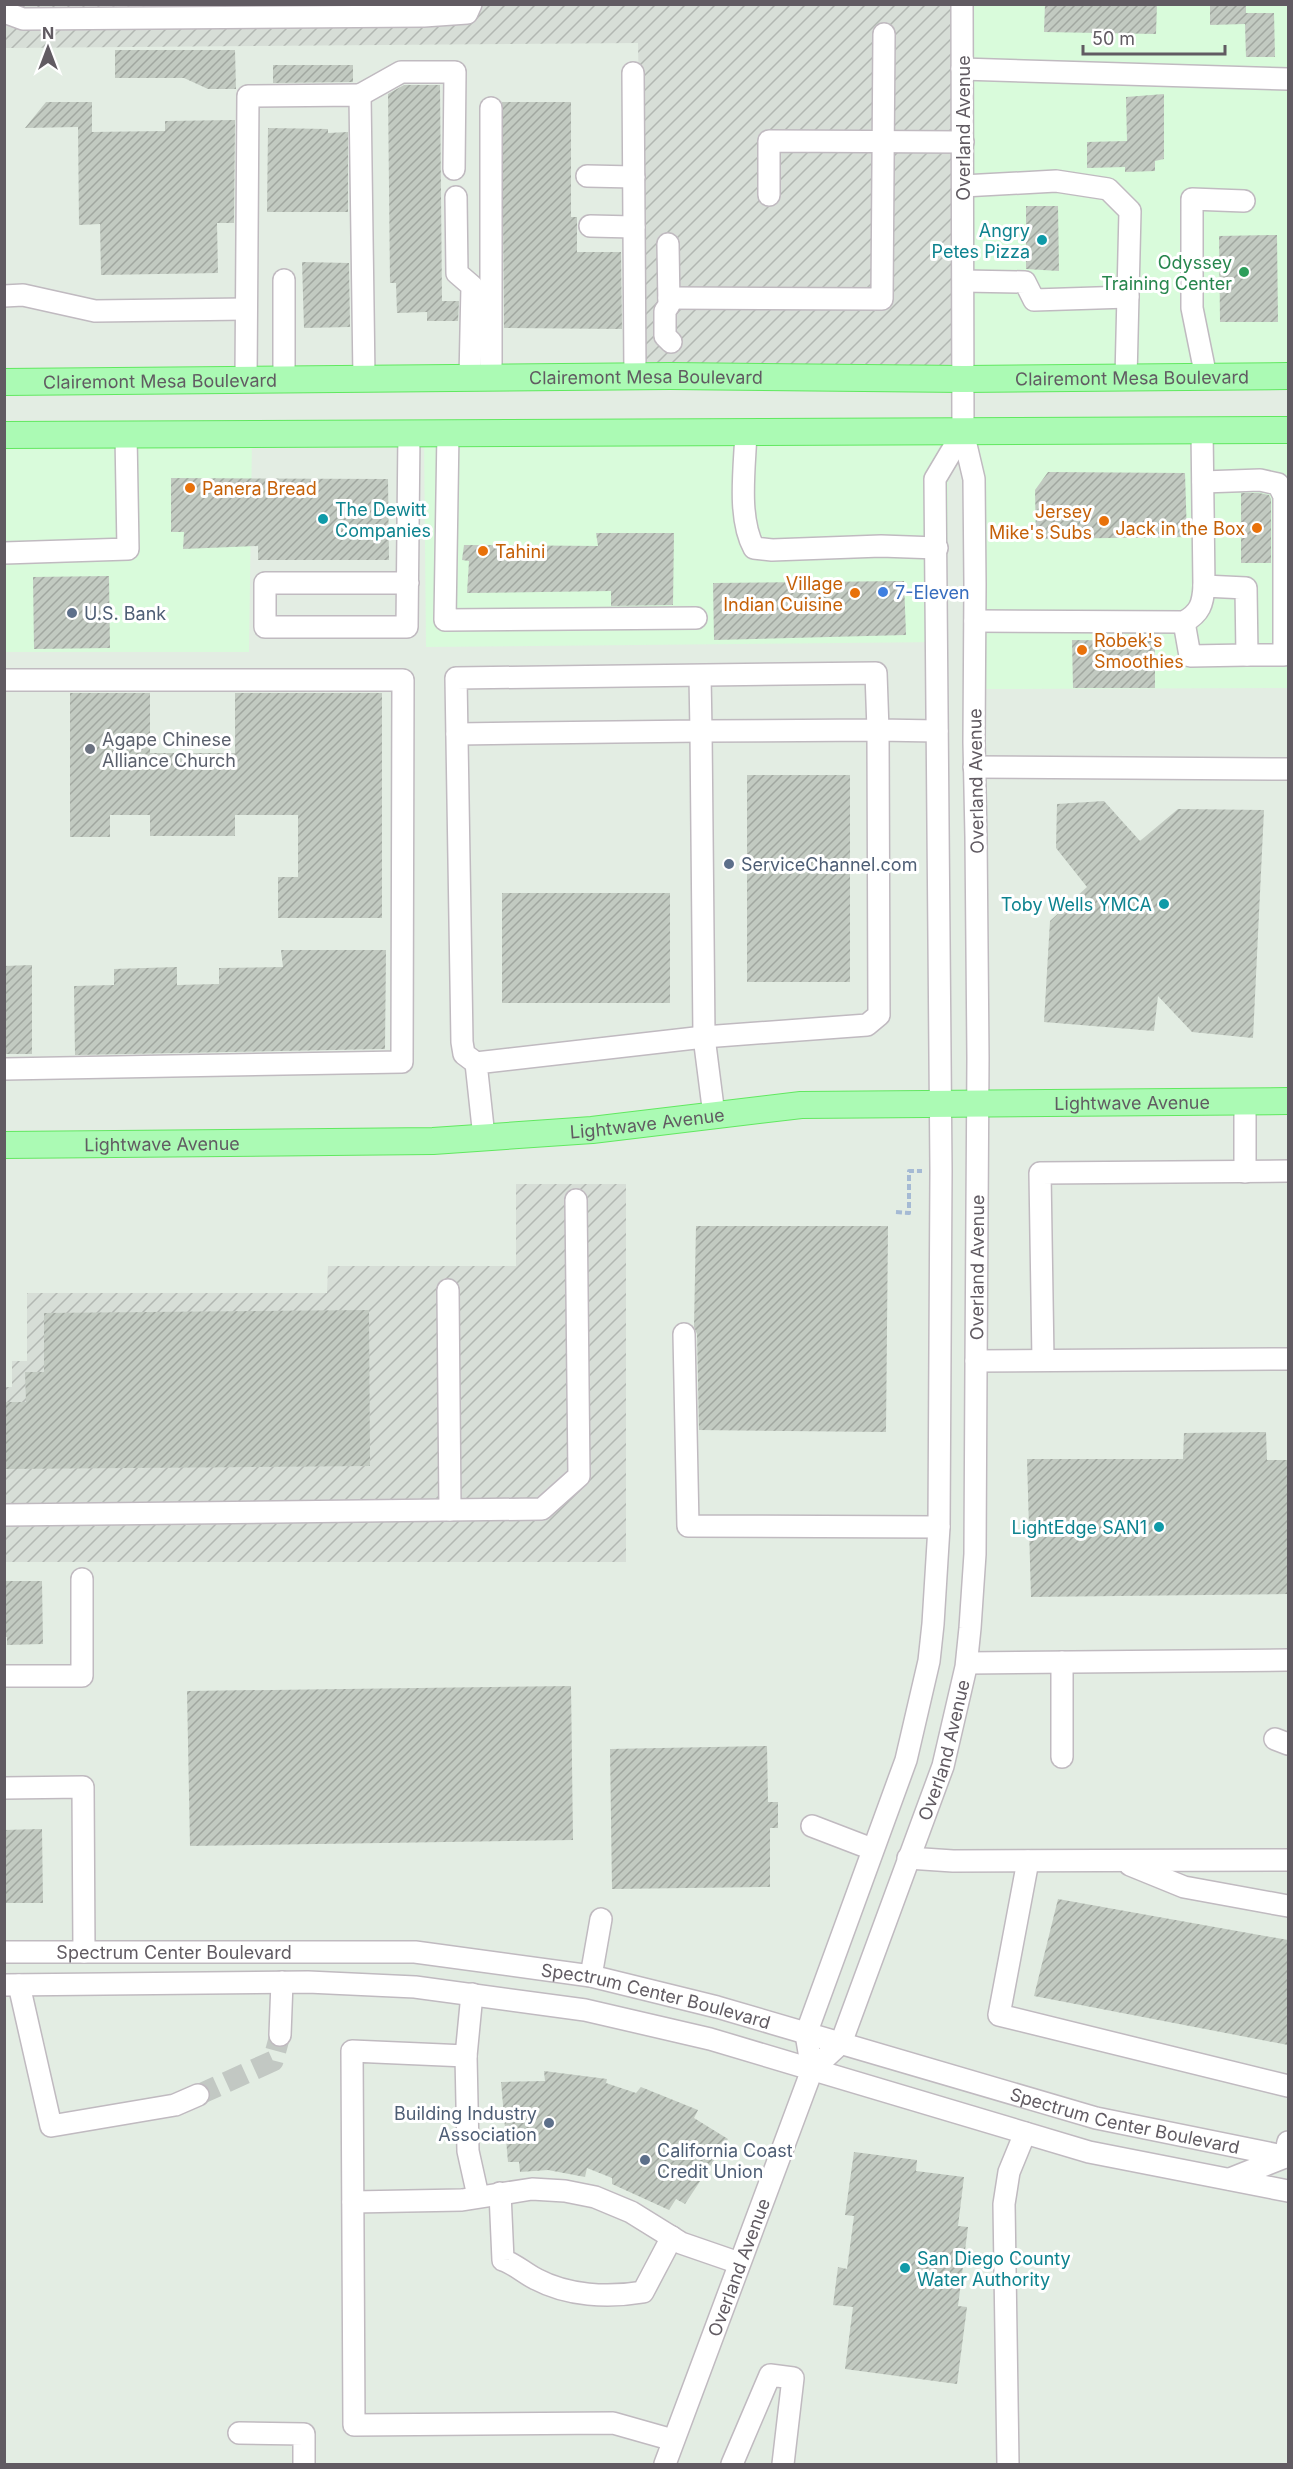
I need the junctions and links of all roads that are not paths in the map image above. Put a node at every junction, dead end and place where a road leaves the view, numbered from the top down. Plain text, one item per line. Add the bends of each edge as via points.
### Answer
1 (471, 4) edge
2 (962, 4) edge
3 (4, 12) edge
4 (884, 34) dead end
5 (962, 69) junction
6 (633, 73) dead end
7 (1288, 79) edge
8 (360, 95) junction
9 (490, 108) dead end
10 (883, 140) junction
11 (963, 142) junction
12 (454, 169) dead end
13 (587, 176) dead end
14 (633, 177) junction
15 (963, 186) junction
16 (769, 195) dead end
17 (456, 197) dead end
18 (1244, 201) dead end
19 (590, 226) dead end
20 (634, 227) junction
21 (668, 244) dead end
22 (284, 280) dead end
23 (964, 281) junction
24 (4, 296) edge
25 (1128, 297) junction
26 (669, 302) junction
27 (246, 309) junction
28 (635, 376) junction
29 (670, 376) junction
30 (1288, 376) edge
31 (481, 377) junction
32 (1206, 377) junction
33 (364, 378) junction
34 (1126, 378) junction
35 (246, 379) junction
36 (284, 379) junction
37 (964, 379) junction
38 (4, 382) edge
39 (1202, 430) junction
40 (1288, 430) edge
41 (746, 431) junction
42 (409, 432) junction
43 (448, 432) junction
44 (963, 432) junction
45 (4, 435) edge
46 (126, 435) junction
47 (1203, 482) junction
48 (937, 548) junction
49 (4, 553) edge
50 (408, 583) junction
51 (1204, 586) junction
52 (696, 618) dead end
53 (975, 621) junction
54 (1184, 622) junction
55 (1246, 655) junction
56 (700, 676) junction
57 (4, 680) edge
58 (878, 730) junction
59 (701, 731) junction
60 (937, 731) junction
61 (457, 734) junction
62 (974, 767) junction
63 (1288, 769) edge
64 (704, 1037) junction
65 (476, 1063) junction
66 (4, 1069) edge
67 (1245, 1101) junction
68 (1288, 1101) edge
69 (941, 1103) junction
70 (977, 1103) junction
71 (714, 1115) junction
72 (484, 1137) junction
73 (4, 1145) edge
74 (1288, 1171) edge
75 (1245, 1172) junction
76 (576, 1200) dead end
77 (448, 1290) dead end
78 (684, 1334) dead end
79 (1288, 1359) edge
80 (1042, 1360) junction
81 (976, 1361) junction
82 (450, 1510) junction
83 (4, 1515) edge
84 (939, 1527) junction
85 (82, 1579) dead end
86 (1288, 1660) edge
87 (1062, 1662) junction
88 (967, 1663) junction
89 (4, 1676) edge
90 (1062, 1757) dead end
91 (4, 1788) edge
92 (812, 1826) dead end
93 (872, 1849) junction
94 (908, 1858) junction
95 (1288, 1860) edge
96 (1028, 1861) junction
97 (1120, 1861) junction
98 (1288, 1906) edge
99 (601, 1919) dead end
100 (4, 1952) edge
101 (84, 1952) junction
102 (591, 1976) junction
103 (282, 1982) junction
104 (12, 1985) edge
105 (472, 1994) junction
106 (806, 2034) junction
107 (280, 2035) tunnel mouth
108 (841, 2043) junction
109 (466, 2056) junction
110 (812, 2070) junction
111 (1288, 2086) edge
112 (198, 2095) tunnel mouth
113 (1025, 2133) junction
114 (1287, 2152) edge
115 (1229, 2179) junction
116 (1288, 2191) edge
117 (500, 2193) junction
118 (478, 2196) junction
119 (353, 2202) junction
120 (672, 2237) junction
121 (739, 2263) junction
122 (239, 2433) dead end
123 (673, 2440) junction
124 (670, 2463) edge
125 (304, 2464) edge
126 (732, 2464) edge
127 (783, 2464) edge
128 (1008, 2464) edge

1 - 3 street via 467,13 424,16 23,19
2 - 5 street, Overland Avenue
4 - 10 street
5 - 7 street
5 - 11 street, Overland Avenue
6 - 14 street
8 - 12 street via 400,72 454,72
8 - 27 street via 248,96
8 - 33 street
9 - 31 street
10 - 11 street
10 - 16 street via 769,141
10 - 26 street via 882,299
11 - 15 street, Overland Avenue
13 - 14 street
14 - 20 street
15 - 23 street, Overland Avenue
15 - 25 street via 1056,181 1108,189 1130,211
17 - 31 street via 457,273 472,286
18 - 32 street via 1192,199 1192,308
19 - 20 street
20 - 28 street
21 - 26 street
22 - 36 street
23 - 25 street via 1026,282 1034,300
23 - 37 street, Overland Avenue
24 - 27 street via 23,295 95,311
25 - 34 street
26 - 29 street via 665,336 670,342
27 - 35 street
28 - 29 main road, Clairemont Mesa Boulevard
28 - 31 main road, Clairemont Mesa Boulevard
29 - 37 main road, Clairemont Mesa Boulevard
30 - 32 main road, Clairemont Mesa Boulevard
31 - 33 main road, Clairemont Mesa Boulevard
32 - 34 main road, Clairemont Mesa Boulevard
33 - 36 main road, Clairemont Mesa Boulevard
34 - 37 main road, Clairemont Mesa Boulevard
35 - 36 main road, Clairemont Mesa Boulevard
35 - 38 main road, Clairemont Mesa Boulevard
37 - 44 street, Overland Avenue
39 - 40 main road
39 - 44 main road
39 - 47 street
41 - 43 main road
41 - 44 main road
41 - 48 street via 745,521 754,548
42 - 43 main road
42 - 46 main road
42 - 50 street
43 - 52 street via 445,620
44 - 48 street, Overland Avenue via 936,479
44 - 53 street, Overland Avenue via 974,479
45 - 46 main road
46 - 49 street via 128,549
47 - 51 street
47 - 55 street via 1260,480 1278,484 1284,496 1284,655
48 - 60 street, Overland Avenue
50 - 50 street via 265,583 265,627 407,627
51 - 54 street via 1203,602 1196,615
51 - 55 street via 1246,588
53 - 54 street
53 - 62 street, Overland Avenue
54 - 55 street via 1190,656
56 - 58 street via 876,673
56 - 59 street
56 - 61 street via 456,678
57 - 66 street via 403,680 402,1062
58 - 59 street
58 - 60 street
58 - 64 street via 879,1015 867,1025
59 - 61 street
59 - 64 street
60 - 69 street, Overland Avenue
61 - 65 street via 462,1042 464,1054
62 - 63 street
62 - 70 street, Overland Avenue
64 - 65 street
64 - 71 street
65 - 72 street
67 - 68 main road, Lightwave Avenue
67 - 70 main road, Lightwave Avenue
67 - 75 street
69 - 70 main road, Lightwave Avenue
69 - 71 main road, Lightwave Avenue via 801,1105
69 - 84 street, Overland Avenue
70 - 81 street, Overland Avenue
71 - 72 main road, Lightwave Avenue via 592,1130
72 - 73 main road, Lightwave Avenue via 433,1141
74 - 75 street
75 - 80 street via 1040,1173
76 - 82 street via 579,1476 542,1509
77 - 82 street
78 - 84 street via 688,1526
79 - 80 street
80 - 81 street
81 - 88 street, Overland Avenue via 975,1554
82 - 83 street
84 - 93 street, Overland Avenue via 929,1661 906,1760
85 - 89 street via 82,1676
86 - 87 street
87 - 88 street
87 - 90 street
88 - 94 street, Overland Avenue via 943,1766
91 - 101 street via 83,1787
92 - 93 street
93 - 106 street, Overland Avenue
94 - 96 street
94 - 108 street, Overland Avenue
95 - 97 street
96 - 97 street
96 - 111 street via 999,2015
97 - 98 street via 1184,1887
99 - 102 street
100 - 101 street, Spectrum Center Boulevard
101 - 102 street, Spectrum Center Boulevard via 415,1952
102 - 106 street, Spectrum Center Boulevard
103 - 104 street, Spectrum Center Boulevard
103 - 105 street, Spectrum Center Boulevard via 415,1987
103 - 107 street
104 - 112 street via 51,2126 175,2105
105 - 109 street
105 - 110 street, Spectrum Center Boulevard via 585,2010 710,2039
106 - 108 street, Spectrum Center Boulevard
106 - 110 street, Overland Avenue
108 - 110 street, Overland Avenue
108 - 114 street, Spectrum Center Boulevard via 1096,2118
109 - 118 street via 468,2151
109 - 119 street via 352,2051
110 - 113 street, Spectrum Center Boulevard
110 - 121 street, Overland Avenue
113 - 115 street, Spectrum Center Boulevard via 1089,2152
113 - 128 street via 1009,2172 1004,2204
114 - 115 street
115 - 116 street, Spectrum Center Boulevard
117 - 118 street
117 - 120 street via 532,2189 595,2197 631,2212
117 - 120 street via 503,2259 537,2280 578,2293 617,2296 643,2292
118 - 119 street via 462,2200
119 - 123 street via 354,2425 613,2423
120 - 121 street
121 - 123 street, Overland Avenue
122 - 125 street via 304,2434
123 - 124 street, Overland Avenue
126 - 127 street via 770,2375 793,2378

